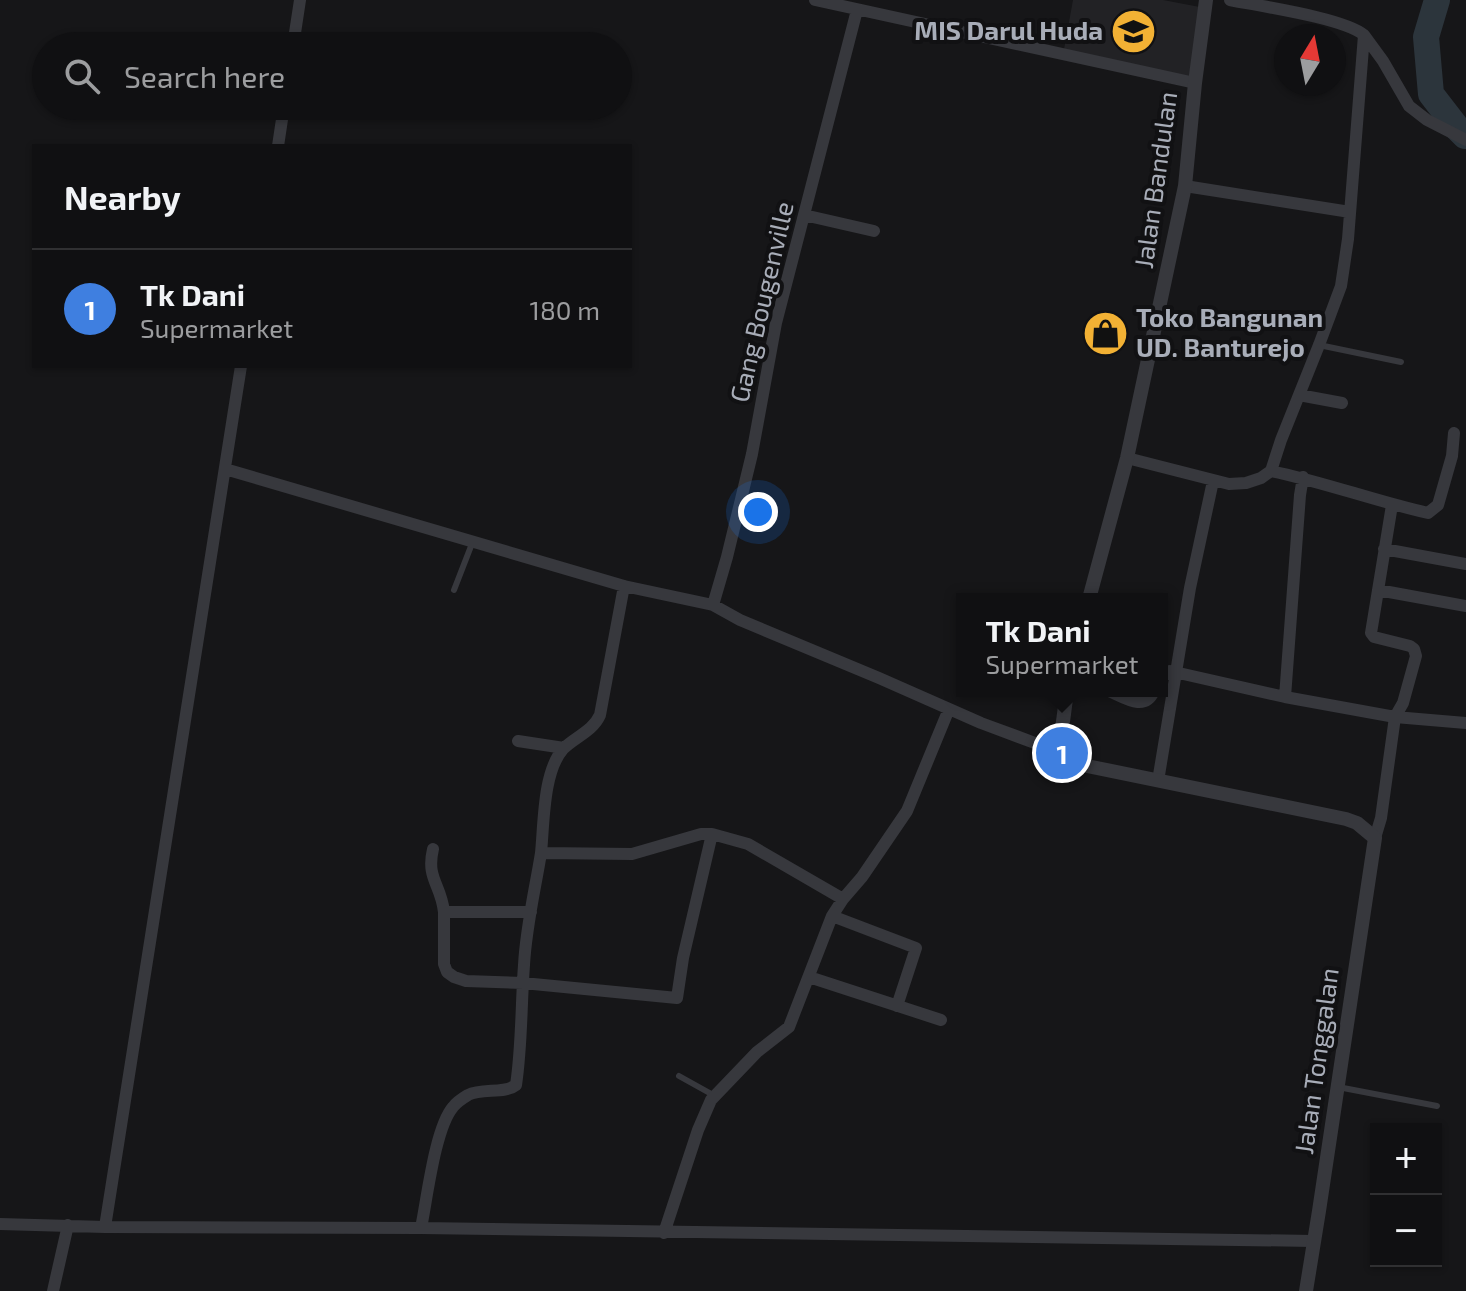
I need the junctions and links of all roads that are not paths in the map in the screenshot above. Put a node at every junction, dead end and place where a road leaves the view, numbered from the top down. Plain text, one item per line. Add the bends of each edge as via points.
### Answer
1 (300, 0) edge
2 (815, 0) edge
3 (1206, 0) edge
4 (1230, 0) edge
5 (858, 5) edge
6 (295, 32) edge
7 (1364, 35) junction
8 (1195, 83) junction
9 (282, 120) edge
10 (1466, 140) edge
11 (278, 144) edge
12 (1185, 186) junction
13 (1350, 212) junction
14 (804, 215) junction
15 (874, 231) dead end
16 (1319, 345) junction
17 (1401, 362) dead end
18 (241, 368) edge
19 (1299, 395) junction
20 (1342, 403) dead end
21 (1454, 433) dead end
22 (1127, 458) junction
23 (225, 469) junction
24 (1271, 471) junction
25 (1303, 477) junction
26 (1213, 481) junction
27 (1392, 505) junction
28 (473, 541) junction
29 (1384, 549) junction
30 (1466, 564) edge
31 (624, 586) junction
32 (454, 590) dead end
33 (1378, 590) junction
34 (1091, 593) edge
35 (713, 605) junction
36 (1466, 606) edge
37 (1168, 672) edge
38 (1176, 672) junction
39 (1066, 697) edge
40 (1124, 697) edge
41 (1152, 697) edge
42 (1285, 697) junction
43 (949, 709) junction
44 (1395, 717) junction
45 (1466, 723) edge
46 (518, 741) dead end
47 (564, 748) junction
48 (1059, 752) junction
49 (1158, 781) junction
50 (712, 834) junction
51 (1375, 838) junction
52 (433, 849) dead end
53 (541, 853) junction
54 (843, 899) junction
55 (444, 912) junction
56 (531, 912) junction
57 (832, 916) junction
58 (809, 977) junction
59 (523, 983) junction
60 (897, 1006) junction
61 (941, 1020) dead end
62 (679, 1076) dead end
63 (1338, 1087) junction
64 (715, 1096) junction
65 (1437, 1106) dead end
66 (0, 1224) edge
67 (68, 1225) junction
68 (105, 1227) junction
69 (421, 1228) junction
70 (664, 1233) junction
71 (1313, 1241) junction
72 (53, 1291) edge
73 (1306, 1291) edge

1 - 6 street
2 - 5 street
3 - 8 street, Jalan Bandulan
4 - 7 street via 1325,20
5 - 8 street
5 - 14 street, Gang Bougenville
7 - 10 street via 1409,106
7 - 13 street
8 - 12 street, Jalan Bandulan
9 - 11 street
12 - 13 street
12 - 22 street, Jalan Bandulan
13 - 16 street via 1341,286
14 - 15 street
14 - 35 street, Gang Bougenville
16 - 17 lane
16 - 19 street
18 - 23 street
19 - 20 street
19 - 24 street
21 - 27 street via 1438,505 1428,513
22 - 26 street
22 - 34 street, Jalan Bandulan
23 - 28 street
23 - 68 street
24 - 25 street
24 - 26 street via 1246,483
25 - 27 street
25 - 42 street
26 - 38 street
27 - 29 street
28 - 31 street
28 - 32 lane
29 - 30 street
29 - 33 street
31 - 35 street
31 - 47 street via 600,715
33 - 36 street
33 - 44 street via 1372,635 1406,644 1416,653
35 - 43 street
37 - 38 street
38 - 42 street
38 - 49 street
39 - 48 street
40 - 41 street via 1145,702
42 - 44 street
43 - 48 street
43 - 54 street via 907,811
44 - 45 street
44 - 51 street
46 - 47 street
47 - 53 street via 548,786
48 - 49 street via 1087,766
49 - 51 street via 1346,819
50 - 53 street via 632,854
50 - 54 street via 748,844
50 - 59 street via 677,998
51 - 63 street, Jalan Tonggalan
52 - 55 street via 431,876
53 - 56 street
54 - 57 street
55 - 56 street
55 - 59 street via 447,972 466,981
56 - 59 street
57 - 58 street
57 - 60 street via 916,948
58 - 60 street
58 - 64 street via 789,1027
59 - 69 street via 516,1085 469,1094 454,1105 440,1133
60 - 61 street
62 - 64 lane
63 - 65 lane
63 - 71 street, Jalan Tonggalan
64 - 70 street via 698,1130
66 - 67 street
67 - 68 street
67 - 72 street
68 - 69 street
69 - 70 street
70 - 71 street
71 - 73 street, Jalan Tonggalan

